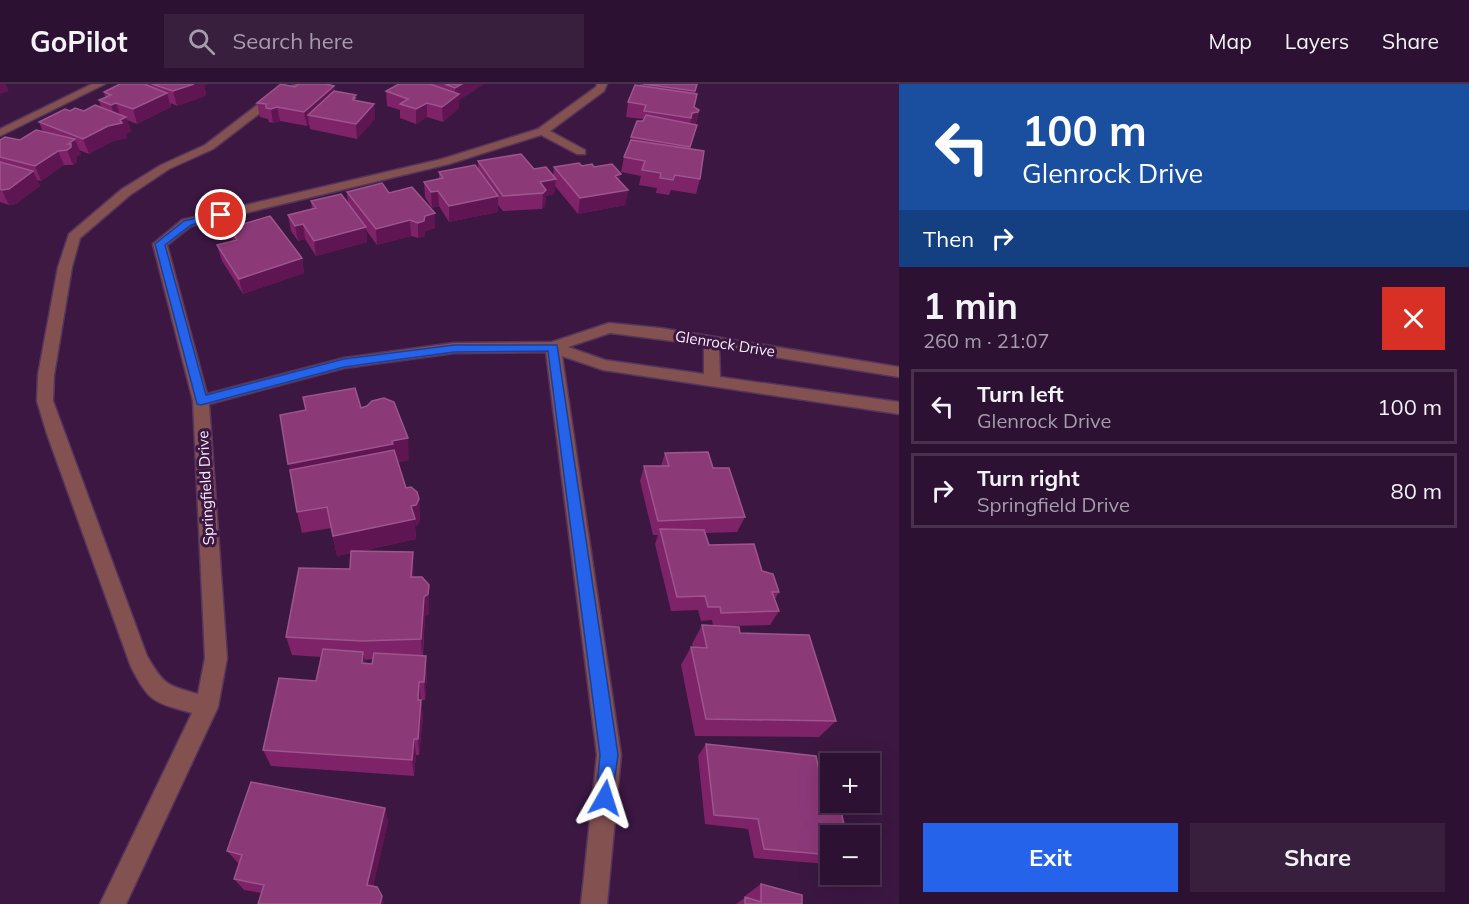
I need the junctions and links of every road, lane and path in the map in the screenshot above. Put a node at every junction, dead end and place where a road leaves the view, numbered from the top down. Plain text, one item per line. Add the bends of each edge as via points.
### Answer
1 (100, 84) edge
2 (304, 84) edge
3 (602, 84) edge
4 (542, 131) junction
5 (0, 133) edge
6 (581, 152) dead end
7 (711, 341) junction
8 (553, 347) junction
9 (899, 372) edge
10 (712, 381) junction
11 (201, 401) junction
12 (899, 408) edge
13 (207, 707) junction
14 (113, 904) edge
15 (594, 904) edge

1 - 5 street
2 - 13 street via 273,98 209,147 126,192 74,237 46,375 45,401 55,434 138,660 153,687 167,696
3 - 4 street, Springfield Drive
4 - 6 street
4 - 11 street, Springfield Drive via 445,162 187,223 160,244
7 - 8 street, Glenrock Drive via 609,328
7 - 9 street, Glenrock Drive
7 - 10 street
8 - 10 street, Glenrock Drive via 603,365
8 - 11 street, Glenrock Drive via 454,348 344,363
8 - 15 street via 609,755
10 - 12 street, Glenrock Drive
11 - 13 street, Springfield Drive via 216,658
13 - 14 street, Springfield Drive

